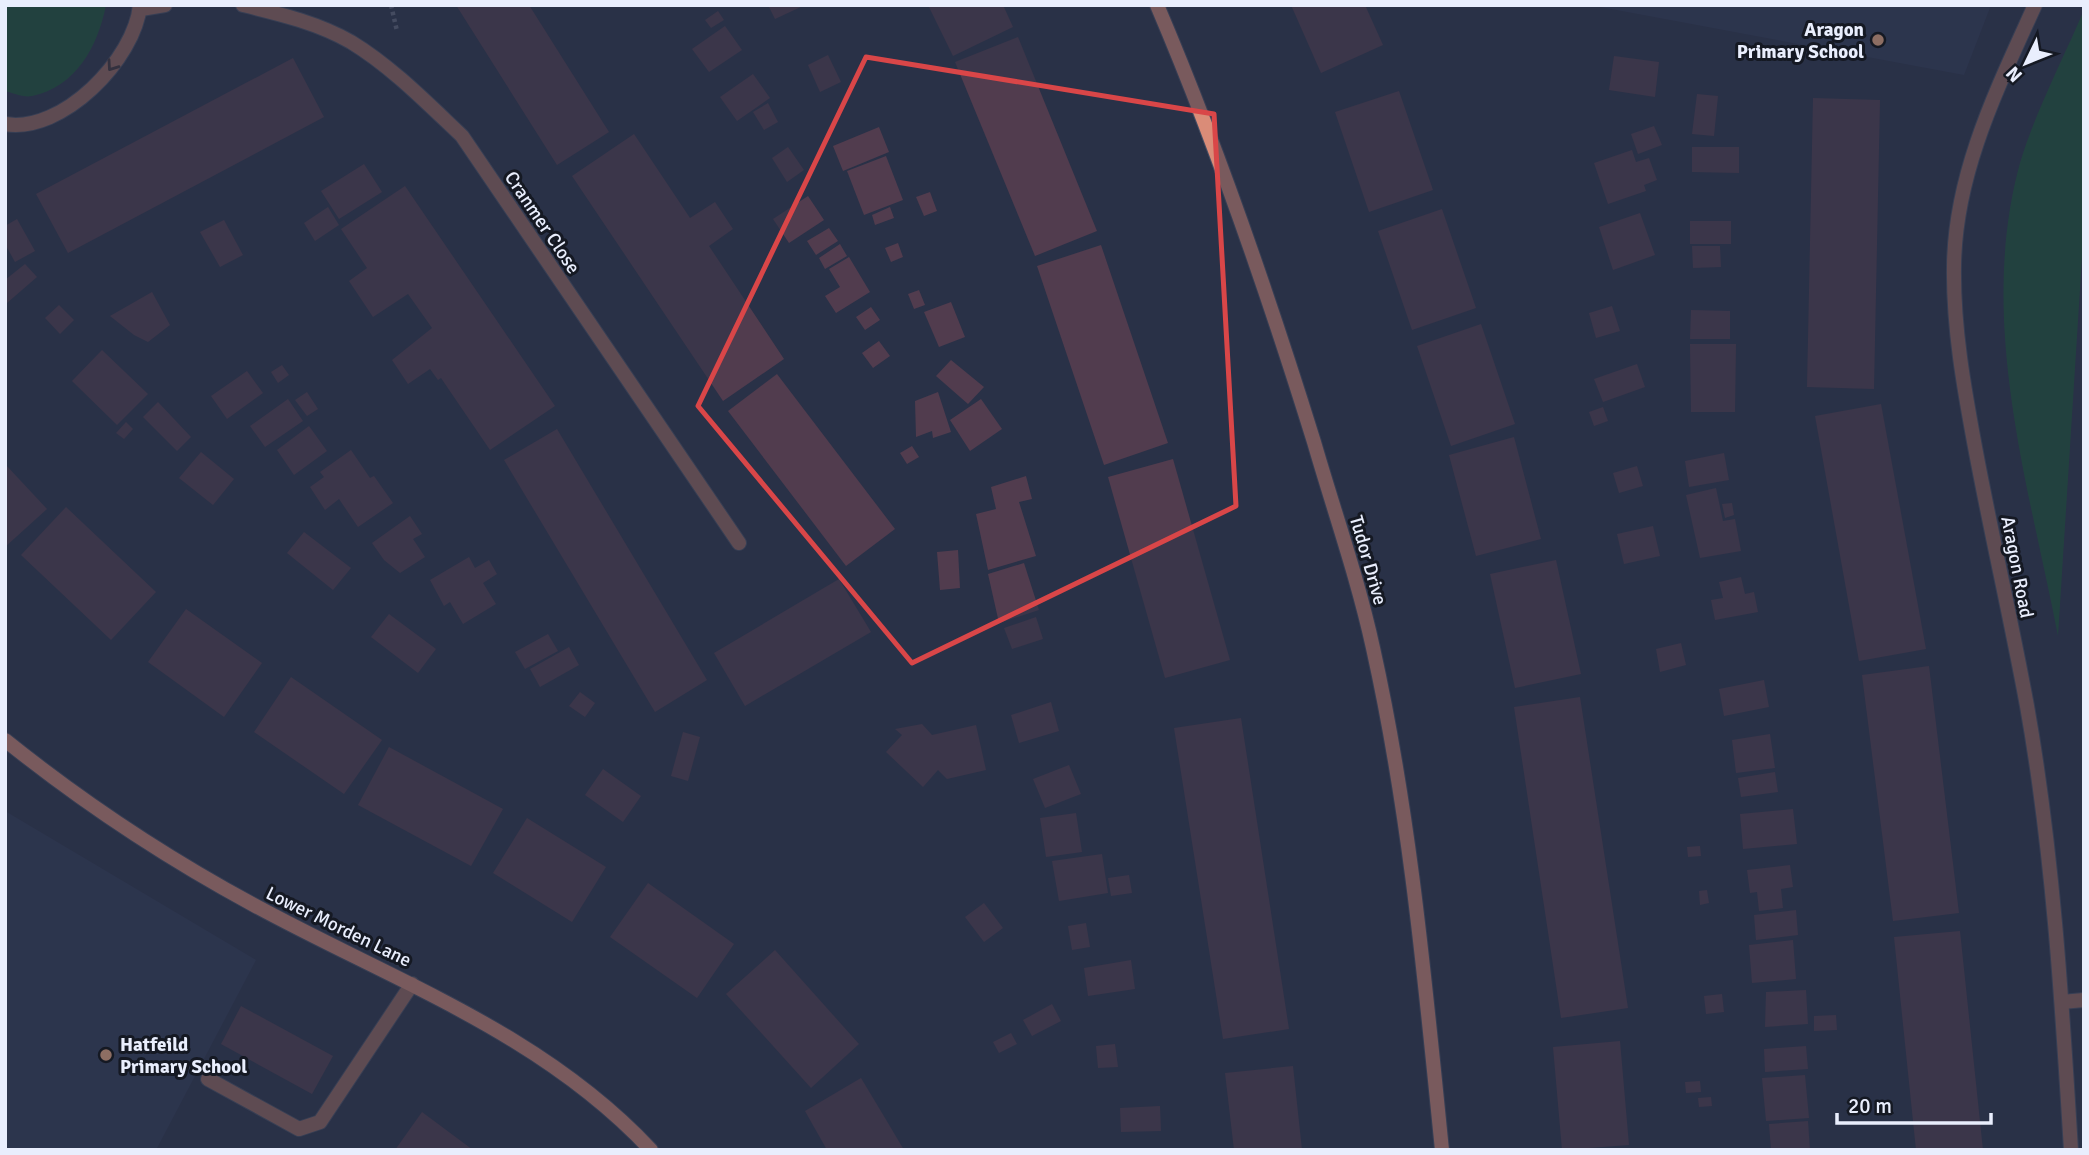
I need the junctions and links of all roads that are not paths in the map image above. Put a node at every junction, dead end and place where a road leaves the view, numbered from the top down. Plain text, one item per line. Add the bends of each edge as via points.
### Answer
1 (165, 5) edge
2 (243, 5) edge
3 (1157, 5) edge
4 (2035, 5) edge
5 (140, 7) edge
6 (5, 124) edge
7 (738, 543) dead end
8 (7, 744) edge
9 (412, 984) junction
10 (2084, 1000) edge
11 (2062, 1002) junction
12 (208, 1079) dead end
13 (651, 1150) edge
14 (1442, 1150) edge
15 (2071, 1150) edge

1 - 5 street
2 - 7 street, Cranmer Close via 298,19 350,42 410,86 462,136
3 - 14 main road, Tudor Drive via 1211,138 1285,349 1373,647 1417,904
4 - 11 street, Aragon Road via 1993,97 1965,174 1954,265 1957,341 1970,422 2027,707
5 -> 6 street via 124,50 102,80 65,110 18,126
8 - 9 main road, Lower Morden Lane via 150,843 251,904
9 - 12 street via 320,1122 299,1129
9 - 13 main road, Lower Morden Lane via 564,1071
10 - 11 street
11 - 15 street, Aragon Road

